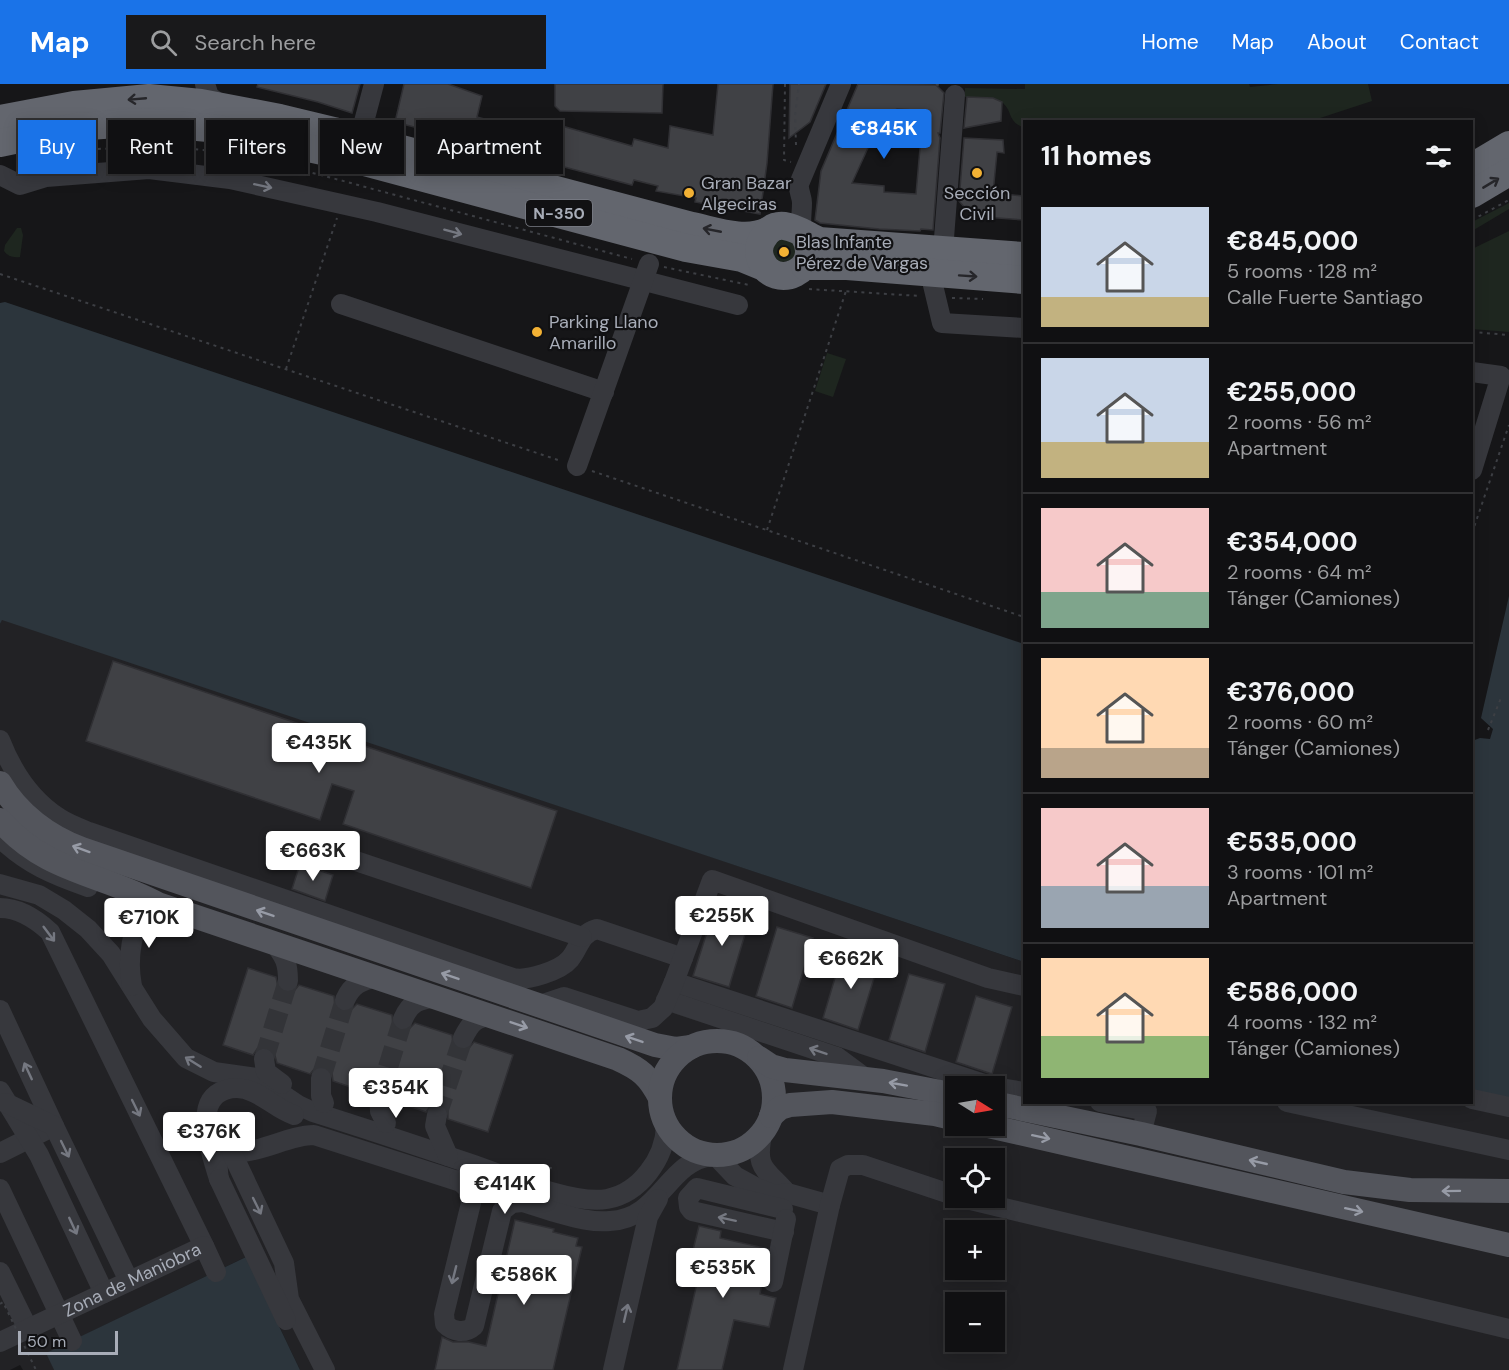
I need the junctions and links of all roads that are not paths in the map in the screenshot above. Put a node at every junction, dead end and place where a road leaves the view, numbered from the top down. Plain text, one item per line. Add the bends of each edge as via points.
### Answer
1 (374, 84) edge
2 (388, 84) edge
3 (841, 84) edge
4 (195, 90) edge
5 (955, 95) dead end
6 (0, 119) edge
7 (365, 120) edge
8 (372, 120) edge
9 (320, 136) edge
10 (1509, 145) edge
11 (320, 148) edge
12 (3, 161) edge
13 (404, 164) edge
14 (1473, 165) edge
15 (404, 168) edge
16 (1509, 172) edge
17 (798, 189) junction
18 (1473, 193) edge
19 (590, 222) junction
20 (771, 229) junction
21 (803, 234) junction
22 (686, 248) junction
23 (943, 251) junction
24 (1023, 256) edge
25 (647, 273) junction
26 (758, 276) junction
27 (803, 277) junction
28 (1023, 280) edge
29 (930, 285) junction
30 (341, 304) dead end
31 (738, 305) dead end
32 (1023, 328) edge
33 (1473, 372) edge
34 (604, 392) junction
35 (577, 466) road end
36 (1473, 467) edge
37 (0, 740) edge
38 (0, 783) edge
39 (0, 820) edge
40 (0, 838) edge
41 (323, 850) dead end
42 (0, 855) edge
43 (41, 869) junction
44 (0, 884) edge
45 (166, 906) junction
46 (0, 908) edge
47 (579, 942) junction
48 (683, 958) junction
49 (376, 977) junction
50 (1023, 986) edge
51 (670, 991) junction
52 (134, 992) junction
53 (437, 997) junction
54 (345, 1000) tunnel mouth
55 (537, 1006) junction
56 (0, 1010) edge
57 (492, 1016) junction
58 (404, 1019) tunnel mouth
59 (463, 1038) tunnel mouth
60 (691, 1047) junction
61 (759, 1058) junction
62 (236, 1074) junction
63 (956, 1076) edge
64 (258, 1078) junction
65 (321, 1078) tunnel mouth
66 (868, 1080) junction
67 (283, 1084) junction
68 (1005, 1089) edge
69 (1023, 1092) edge
70 (945, 1093) edge
71 (379, 1096) tunnel mouth
72 (3, 1097) edge
73 (1473, 1099) edge
74 (324, 1103) junction
75 (1107, 1104) edge
76 (1296, 1104) edge
77 (1005, 1106) edge
78 (1509, 1107) edge
79 (437, 1115) tunnel mouth
80 (664, 1116) junction
81 (945, 1116) edge
82 (1148, 1116) edge
83 (386, 1123) junction
84 (767, 1124) junction
85 (54, 1126) junction
86 (1005, 1130) edge
87 (209, 1138) junction
88 (29, 1139) junction
89 (444, 1150) junction
90 (1509, 1150) edge
91 (230, 1152) junction
92 (0, 1153) edge
93 (713, 1156) junction
94 (219, 1179) junction
95 (459, 1180) junction
96 (668, 1185) junction
97 (0, 1189) edge
98 (693, 1190) junction
99 (1509, 1191) edge
100 (945, 1192) edge
101 (785, 1201) junction
102 (524, 1202) junction
103 (830, 1205) junction
104 (1005, 1208) edge
105 (784, 1232) junction
106 (1509, 1245) edge
107 (204, 1246) junction
108 (0, 1272) edge
109 (216, 1272) dead end
110 (129, 1281) junction
111 (773, 1282) dead end
112 (104, 1293) junction
113 (60, 1314) junction
114 (28, 1329) junction
115 (1509, 1329) edge
116 (72, 1341) dead end
117 (0, 1342) edge
118 (309, 1370) edge
119 (325, 1370) edge
120 (613, 1370) edge
121 (793, 1370) edge

1 - 7 street
2 - 8 street
3 - 17 street via 801,164
4 -> 6 highway, N-350
4 - 9 highway, N-350 via 224,107 280,117
5 - 23 street
10 - 14 highway
11 - 12 highway, N-350 via 219,129 142,122 76,127
12 -> 25 street via 20,185 46,177 149,169 337,193
20 -> 13 highway, N-350 via 743,236
15 - 19 highway, N-350
18 -> 16 highway
17 - 20 street via 791,195 784,217
17 - 21 street
19 - 22 highway, N-350
19 - 25 street via 631,245
20 - 21 highway, N-350 via 787,225
20 - 26 highway via 759,248
21 - 23 highway, N-350 via 819,241
21 - 27 highway via 810,254
22 - 25 street via 658,258
22 - 26 highway, N-350 via 742,258
23 - 24 highway, N-350
25 - 31 street
25 - 34 street
26 - 27 highway, N-350
27 - 29 highway, N-350
29 -> 28 highway, N-350
29 - 32 street via 942,323
30 - 34 street
33 - 36 street via 1501,376
34 - 35 street
37 - 47 street via 15,773 34,797 59,818 89,832 521,980 560,967 570,959
55 -> 38 main road via 66,843 33,821
39 - 45 main road via 24,844 58,864
40 - 43 street
41 - 47 street via 480,903
42 - 43 street
43 - 45 street via 135,903
44 - 52 street via 39,895 88,928 111,954
45 - 49 main road
45 - 52 street via 145,915 132,939 130,973
46 -> 107 street via 33,917 50,932
47 - 48 street via 597,929
48 - 50 street via 712,880 988,978
48 - 51 street
49 - 53 main road
49 - 54 street via 361,981
51 - 55 street via 658,1014 638,1021 564,997
51 - 63 street
66 -> 51 street via 837,1057
62 -> 52 street via 214,1072 186,1058
53 - 57 main road
53 - 58 street via 411,1006
60 -> 55 main road via 655,1046
85 -> 56 street
57 - 59 street via 475,1020
57 -> 80 main road via 635,1067 648,1077
60 - 61 main road via 711,1041 732,1042
60 - 80 main road via 668,1068 660,1088
61 - 66 main road via 785,1070
61 - 84 main road via 766,1066 775,1095
62 - 64 street
62 - 67 street via 255,1069 264,1059 266,1072
64 - 67 street
64 - 89 street via 313,1112
65 - 74 street
70 -> 66 main road
67 - 74 street
68 - 69 street
71 - 83 street
72 - 85 street
72 - 88 street
73 - 78 street
74 - 83 street
75 - 82 street
76 - 90 street
77 - 82 main road via 1074,1122
79 - 89 street via 435,1126
80 - 87 street via 669,1161 663,1171 646,1192 624,1206 598,1210 541,1198 333,1128 289,1113 240,1088 223,1090 210,1102 205,1119
80 - 89 street via 639,1167 625,1179 599,1188 575,1187
80 - 93 main road via 686,1148
81 - 84 main road via 832,1102 790,1104 780,1108
99 -> 82 main road via 1439,1191 1344,1182
83 - 89 street
84 - 93 main road via 757,1139 736,1152
84 - 101 street via 760,1160
85 - 88 street
85 -> 110 street
86 -> 106 main road
87 - 91 street
87 - 94 street
88 - 92 street
88 -> 112 street
91 - 94 street via 218,1161
91 - 95 street via 250,1152 290,1138 314,1135
91 -> 119 street via 284,1263 289,1299
93 - 96 street via 691,1161
93 - 101 street via 735,1176
94 - 118 street
95 - 102 street
95 -> 102 street via 468,1189 471,1203 444,1314 445,1324 452,1329 462,1332 474,1326 502,1211 512,1203
96 - 98 street
96 - 102 street via 642,1211 622,1220 582,1219
120 -> 96 street via 648,1217
97 - 113 street
98 - 101 street
105 -> 98 street via 692,1211 688,1198
100 - 103 street via 863,1165 848,1164 838,1173
101 - 103 street
101 - 105 street
103 - 121 street
104 - 115 street
105 - 111 street
107 - 109 street, Zona de Maniobra
107 - 110 street, Zona de Maniobra
108 - 114 street
110 - 112 street, Zona de Maniobra
112 - 113 street, Zona de Maniobra
113 - 114 street, Zona de Maniobra
113 - 116 street
114 - 117 street, Zona de Maniobra

